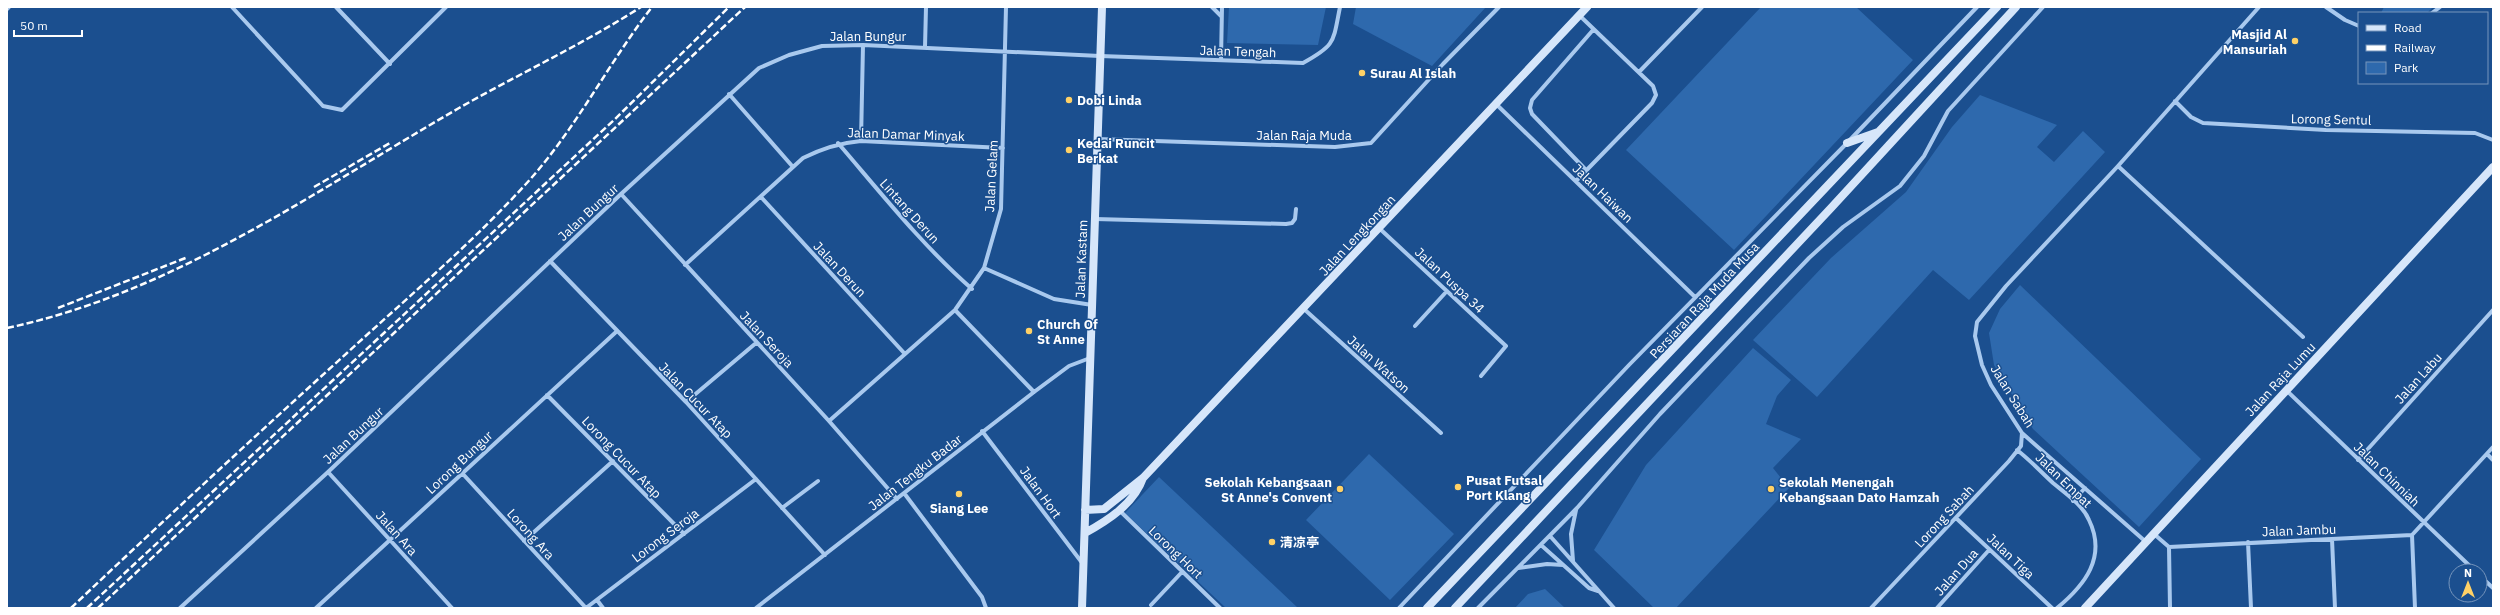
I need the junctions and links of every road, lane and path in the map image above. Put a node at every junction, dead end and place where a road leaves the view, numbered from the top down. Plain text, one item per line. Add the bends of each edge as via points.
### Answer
1 (232, 7) edge
2 (336, 7) edge
3 (438, 7) edge
4 (446, 7) edge
5 (926, 7) edge
6 (1006, 7) edge
7 (1102, 7) edge
8 (1212, 7) edge
9 (1222, 7) edge
10 (1340, 7) edge
11 (1499, 7) edge
12 (1587, 7) edge
13 (1702, 7) edge
14 (1977, 7) edge
15 (1997, 7) edge
16 (2016, 7) edge
17 (2043, 7) edge
18 (2259, 7) edge
19 (2326, 7) edge
20 (442, 11) junction
21 (1579, 15) junction
22 (1221, 16) junction
23 (2358, 26) edge
24 (1593, 30) junction
25 (863, 45) junction
26 (925, 47) junction
27 (1005, 51) junction
28 (1100, 56) junction
29 (1221, 60) junction
30 (390, 64) junction
31 (1640, 72) junction
32 (729, 94) junction
33 (2176, 101) junction
34 (1496, 104) junction
35 (1880, 131) junction
36 (1097, 139) junction
37 (2493, 140) edge
38 (861, 141) junction
39 (838, 143) junction
40 (1847, 144) junction
41 (1003, 148) junction
42 (2118, 166) junction
43 (793, 167) junction
44 (2493, 167) edge
45 (1585, 169) junction
46 (1576, 181) junction
47 (621, 194) junction
48 (761, 197) junction
49 (1296, 209) dead end
50 (1095, 219) junction
51 (1379, 228) junction
52 (550, 261) junction
53 (685, 265) junction
54 (984, 268) junction
55 (972, 289) junction
56 (1447, 291) junction
57 (1695, 297) junction
58 (1092, 305) junction
59 (1304, 309) junction
60 (955, 310) junction
61 (2493, 310) edge
62 (1415, 326) dead end
63 (616, 332) junction
64 (2302, 337) dead end
65 (756, 343) junction
66 (905, 354) junction
67 (1090, 358) junction
68 (1481, 376) dead end
69 (2286, 390) junction
70 (1034, 392) junction
71 (547, 395) junction
72 (686, 402) junction
73 (830, 421) junction
74 (982, 431) junction
75 (1441, 433) dead end
76 (2022, 433) junction
77 (2493, 447) edge
78 (2017, 450) junction
79 (2487, 454) junction
80 (2358, 460) junction
81 (2493, 460) edge
82 (612, 461) junction
83 (328, 472) junction
84 (462, 473) junction
85 (1143, 478) junction
86 (756, 479) junction
87 (818, 481) dead end
88 (2085, 488) junction
89 (904, 493) junction
90 (897, 499) junction
91 (2073, 501) junction
92 (782, 508) junction
93 (1577, 508) junction
94 (1085, 510) junction
95 (1119, 510) junction
96 (1956, 518) junction
97 (2424, 522) junction
98 (1084, 533) junction
99 (684, 534) junction
100 (2154, 534) junction
101 (2412, 535) junction
102 (1550, 536) junction
103 (2332, 539) junction
104 (390, 540) junction
105 (524, 541) junction
106 (2146, 542) junction
107 (2248, 542) junction
108 (1541, 545) junction
109 (2169, 547) junction
110 (1989, 550) junction
111 (825, 555) junction
112 (1573, 561) junction
113 (2467, 563) edge
114 (1084, 565) junction
115 (1563, 565) junction
116 (1517, 568) junction
117 (1182, 572) junction
118 (1598, 591) junction
119 (597, 600) junction
120 (1151, 605) dead end
121 (180, 608) edge
122 (316, 608) edge
123 (452, 608) edge
124 (586, 608) edge
125 (603, 608) edge
126 (756, 608) edge
127 (986, 608) edge
128 (1082, 608) edge
129 (1220, 608) edge
130 (1399, 608) edge
131 (1427, 608) edge
132 (1455, 608) edge
133 (1478, 608) edge
134 (1614, 608) edge
135 (1871, 608) edge
136 (1937, 608) edge
137 (2052, 608) edge
138 (2057, 608) edge
139 (2085, 608) edge
140 (2170, 608) edge
141 (2251, 608) edge
142 (2336, 608) edge
143 (2415, 608) edge

1 - 30 street via 323,106 342,110
2 - 30 street
3 - 20 street
4 - 20 street
5 - 26 street
6 - 27 street, Jalan Gelam
7 - 28 street, Jalan Kastam
8 - 22 street
9 - 22 street
10 - 29 street, Jalan Tengah via 1334,41 1303,63
11 - 36 street, Jalan Raja Muda via 1371,143 1336,147
12 - 21 street, Jalan Lengkongan
13 - 31 street
14 - 40 street
15 - 35 street, Persiaran Raja Muda Musa
16 - 132 street
17 - 93 street via 1948,111 1924,156 1900,186 1843,228 1808,258 1660,414
18 - 33 street, Jalan Sabah
19 - 23 street
20 - 30 street
21 - 24 street
21 - 34 street, Jalan Lengkongan
22 - 29 street
24 - 31 street
24 - 45 street via 1532,100 1530,108 1532,114
25 - 26 street, Jalan Bungur
25 - 32 street, Jalan Bungur via 822,46 790,55 759,68
25 - 38 street
26 - 27 street, Jalan Bungur
27 - 28 street, Jalan Bungur
27 - 41 street, Jalan Gelam
28 - 29 street, Jalan Tengah
28 - 36 street, Jalan Kastam
31 - 45 street via 1653,86 1656,95 1652,103
32 - 43 street
32 - 47 street, Jalan Bungur
33 - 37 street, Lorong Sentul via 2191,117 2203,123 2326,130 2475,133
33 - 42 street, Jalan Sabah
34 - 46 street, Jalan Haiwan
34 - 51 street, Jalan Lengkongan
35 - 40 street
35 - 131 street, Persiaran Raja Muda Musa
36 - 50 street, Jalan Kastam
38 - 39 street, Jalan Damar Minyak
38 - 41 street, Jalan Damar Minyak
39 - 43 street, Jalan Damar Minyak via 803,158
39 - 55 street, Lintang Derun via 949,269
40 - 57 street
41 - 54 street, Jalan Gelam via 1001,209
42 - 64 street
42 - 76 street, Jalan Sabah via 2006,286 1977,322 1975,336 1982,365 1991,385
43 - 48 street, Jalan Damar Minyak
44 - 69 street, Jalan Raja Lumu
45 - 46 street
46 - 57 street, Jalan Haiwan
47 - 52 street, Jalan Bungur
47 - 53 street, Jalan Seroja
48 - 53 street, Jalan Damar Minyak
48 - 66 street, Jalan Derun
49 - 50 street via 1295,219 1292,223 1286,224
50 - 58 street, Jalan Kastam
51 - 56 street, Jalan Puspa 34
51 - 59 street, Jalan Lengkongan
52 - 63 street, Jalan Cucur Atap
52 - 83 street, Jalan Bungur
53 - 65 street, Jalan Seroja
54 - 55 street, Jalan Gelam
54 - 58 street via 1054,299
55 - 60 street, Jalan Gelam
56 - 62 street
56 - 68 street, Jalan Puspa 34 via 1506,346
57 - 130 street
58 - 67 street, Jalan Kastam
59 - 75 street, Jalan Watson
59 - 85 street, Jalan Lengkongan
60 - 66 street, Jalan Gelam
60 - 70 street
61 - 80 street, Jalan Labu
63 - 71 street, Lorong Bungur
63 - 72 street, Jalan Cucur Atap
65 - 72 street
65 - 73 street, Jalan Seroja
66 - 73 street, Jalan Gelam
67 - 70 street, Jalan Tengku Badar via 1069,366
67 - 94 street, Jalan Kastam
69 - 80 street, Jalan Chinniah
69 - 100 street, Jalan Raja Lumu
70 - 74 street, Jalan Tengku Badar
71 - 82 street, Lorong Cucur Atap
71 - 84 street, Lorong Bungur
72 - 86 street, Jalan Cucur Atap
73 - 90 street, Jalan Seroja
74 - 89 street, Jalan Tengku Badar
74 - 114 street, Jalan Hort
76 - 78 street, Lorong Sabah via 2021,446
76 - 88 street, Jalan Sabah
77 - 79 street
78 - 91 street, Jalan Empat
78 - 96 street, Lorong Sabah
79 - 81 street
79 - 97 street
80 - 97 street, Jalan Chinniah
82 - 99 street, Lorong Cucur Atap
82 - 105 street
83 - 104 street, Jalan Ara
83 - 121 street, Jalan Bungur
84 - 104 street, Lorong Bungur
84 - 105 street, Lorong Ara
85 - 94 street, Jalan Lengkongan via 1104,509
85 - 95 street, Jalan Lengkongan via 1140,487
86 - 92 street, Jalan Cucur Atap
86 - 99 street, Lorong Seroja
87 - 92 street
88 - 91 street
88 - 106 street, Jalan Sabah
89 - 90 street, Jalan Tengku Badar
89 - 127 street via 982,597
90 - 111 street, Jalan Tengku Badar
91 - 138 street, Jalan Empat via 2089,519 2097,546 2096,558 2085,581
92 - 111 street, Jalan Cucur Atap
93 - 102 street
93 - 112 street via 1571,534
94 - 98 street, Jalan Kastam
95 - 98 street, Jalan Lengkongan via 1111,519
95 - 117 street, Lorong Hort
96 - 110 street, Jalan Tiga
96 - 135 street, Lorong Sabah
97 - 101 street
97 - 113 street, Jalan Chinniah
98 - 114 street, Jalan Kastam
99 - 119 street, Lorong Seroja
100 - 106 street, Jalan Raja Lumu
100 - 109 street
101 - 103 street, Jalan Jambu
101 - 143 street
102 - 108 street
102 - 112 street
103 - 107 street, Jalan Jambu
103 - 142 street
104 - 122 street, Lorong Bungur
104 - 123 street, Jalan Ara
105 - 124 street, Lorong Ara
106 - 139 street, Jalan Raja Lumu
107 - 109 street, Jalan Jambu
107 - 141 street
108 - 115 street
108 - 116 street
109 - 140 street
110 - 136 street, Jalan Dua
110 - 137 street, Jalan Tiga
111 - 126 street, Jalan Tengku Badar
112 - 118 street via 1594,583
114 - 128 street, Jalan Kastam
115 - 116 street via 1547,564
115 - 118 street via 1589,588
116 - 133 street
117 - 120 street
117 - 129 street, Lorong Hort
118 - 134 street
119 - 124 street, Lorong Seroja
119 - 125 street

